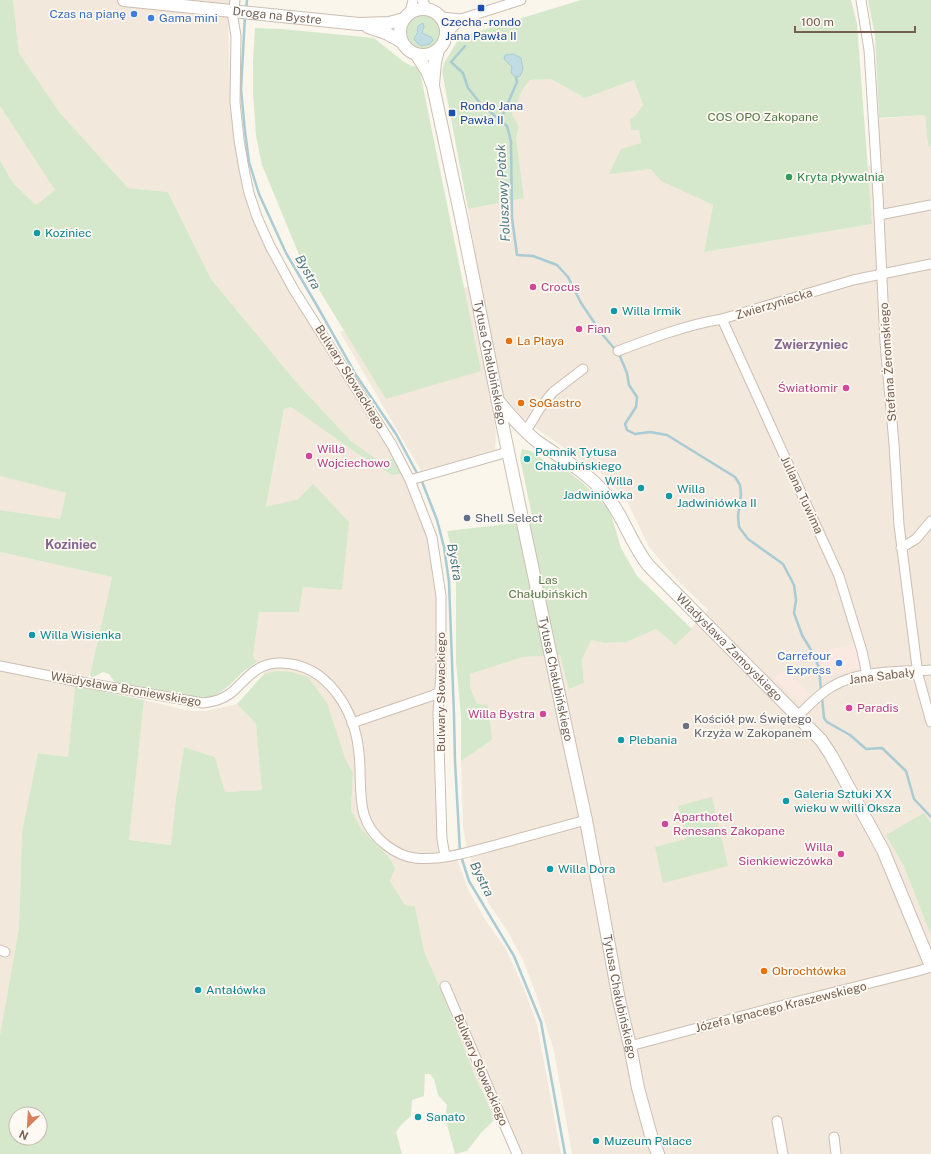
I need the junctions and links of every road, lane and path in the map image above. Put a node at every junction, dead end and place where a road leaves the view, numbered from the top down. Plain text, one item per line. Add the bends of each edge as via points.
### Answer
1 (124, 0) edge
2 (413, 0) edge
3 (521, 0) edge
4 (861, 0) edge
5 (425, 5) edge
6 (236, 7) edge
7 (407, 16) junction
8 (441, 17) junction
9 (461, 19) junction
10 (359, 24) junction
11 (446, 34) junction
12 (402, 42) junction
13 (438, 50) junction
14 (416, 54) junction
15 (433, 86) junction
16 (931, 205) edge
17 (879, 215) junction
18 (931, 264) edge
19 (881, 275) junction
20 (722, 319) junction
21 (618, 350) dead end
22 (583, 369) dead end
23 (498, 401) junction
24 (526, 431) junction
25 (505, 437) junction
26 (536, 441) junction
27 (508, 452) junction
28 (412, 479) junction
29 (931, 521) edge
30 (901, 548) junction
31 (0, 666) edge
32 (931, 670) edge
33 (918, 671) junction
34 (867, 675) junction
35 (440, 691) junction
36 (798, 716) junction
37 (931, 722) edge
38 (352, 723) junction
39 (586, 820) junction
40 (449, 856) junction
41 (931, 966) edge
42 (446, 986) dead end
43 (630, 1046) junction
44 (777, 1121) dead end
45 (834, 1137) dead end
46 (517, 1154) edge
47 (658, 1154) edge
48 (783, 1154) edge
49 (836, 1154) edge

1 - 6 street, Droga na Bystre
2 - 7 street
3 - 9 street
4 - 17 street, Stefana Żeromskiego via 869,50
5 - 7 street
5 - 8 street
6 - 10 street, Droga na Bystre via 256,13
6 - 28 street, Bulwary Słowackiego via 233,22 236,36 236,119 247,185 257,218 294,290
7 - 10 street, Droga na Bystre via 390,23
7 - 12 street via 400,30
8 - 9 street
8 - 11 street
9 - 11 street
10 - 12 street, Droga na Bystre
11 - 13 street via 444,43
12 - 14 street
13 - 14 street via 426,55
13 - 15 street, Tytusa Chałubińskiego
14 - 15 street, Tytusa Chałubińskiego
15 - 23 street, Tytusa Chałubińskiego
16 - 17 street
17 - 19 street, Stefana Żeromskiego
18 - 19 street, Zwierzyniecka
19 - 20 street, Zwierzyniecka via 853,280
19 - 30 street, Stefana Żeromskiego
20 - 21 street, Zwierzyniecka via 664,333
20 - 34 street, Juliana Tuwima via 839,576
22 - 24 street via 552,392
23 - 24 street, Władysława Zamoyskiego
23 - 25 street, Tytusa Chałubińskiego
24 - 26 street, Władysława Zamoyskiego
25 - 26 street, Władysława Zamoyskiego via 521,434
25 - 27 street, Tytusa Chałubińskiego
26 - 36 street, Władysława Zamoyskiego via 600,488 616,508 648,565
27 - 28 street
27 - 39 street, Tytusa Chałubińskiego
28 - 35 street, Bulwary Słowackiego via 432,537 441,596
29 - 30 street via 916,539
30 - 33 street, Stefana Żeromskiego
31 - 38 street, Władysława Broniewskiego via 203,703 221,699 264,665 287,663 307,669 329,683 340,697
32 - 33 street, Jana Sabały
33 - 34 street, Jana Sabały
33 - 37 street, Stefana Żeromskiego
34 - 36 street, Jana Sabały via 848,679 830,687
35 - 38 street
35 - 40 street, Bulwary Słowackiego via 438,713 442,839
36 - 41 street, Władysława Zamoyskiego via 828,750 877,839
38 - 40 street, Władysława Broniewskiego via 359,753 361,808 372,832 386,846 402,855 422,859
39 - 40 street, Władysława Broniewskiego
39 - 43 street, Tytusa Chałubińskiego
41 - 43 street, Józefa Ignacego Kraszewskiego
42 - 46 street, Bulwary Słowackiego
43 - 47 street, Tytusa Chałubińskiego via 638,1088
44 - 48 street
45 - 49 street

